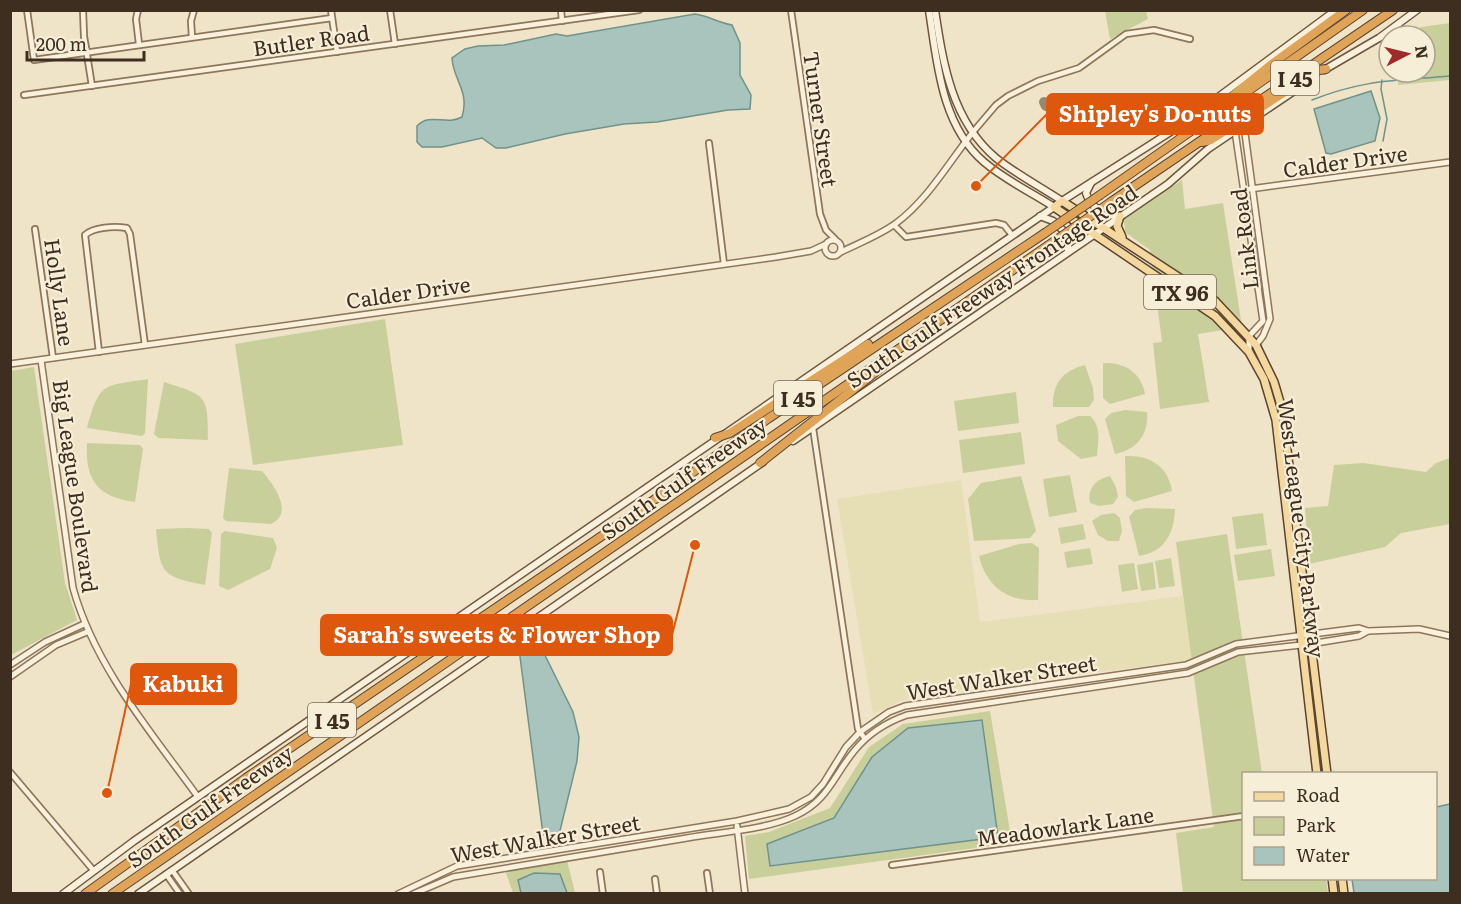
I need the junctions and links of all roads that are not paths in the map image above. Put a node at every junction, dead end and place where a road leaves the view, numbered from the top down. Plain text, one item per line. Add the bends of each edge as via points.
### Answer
1 (27, 10) edge
2 (83, 10) edge
3 (138, 10) edge
4 (194, 10) edge
5 (331, 10) edge
6 (390, 10) edge
7 (561, 10) edge
8 (639, 10) edge
9 (791, 10) edge
10 (929, 10) edge
11 (935, 10) edge
12 (1336, 10) edge
13 (1346, 10) edge
14 (1363, 10) edge
15 (1394, 10) edge
16 (1417, 10) edge
17 (332, 18) junction
18 (562, 21) junction
19 (192, 37) junction
20 (1190, 39) dead end
21 (139, 44) junction
22 (395, 44) junction
23 (87, 52) junction
24 (337, 52) junction
25 (1326, 69) junction
26 (92, 86) junction
27 (24, 95) dead end
28 (1202, 124) junction
29 (1244, 126) junction
30 (1235, 131) junction
31 (973, 132) junction
32 (966, 141) junction
33 (709, 143) dead end
34 (1195, 144) junction
35 (1450, 162) edge
36 (1093, 180) junction
37 (1254, 189) junction
38 (1245, 190) junction
39 (1062, 201) junction
40 (1054, 207) junction
41 (1040, 216) junction
42 (1119, 216) junction
43 (894, 225) junction
44 (1104, 226) junction
45 (35, 230) dead end
46 (826, 230) junction
47 (1094, 234) junction
48 (1012, 235) junction
49 (837, 241) junction
50 (1125, 241) junction
51 (1260, 243) junction
52 (826, 244) junction
53 (858, 244) junction
54 (1253, 244) junction
55 (811, 250) junction
56 (841, 252) junction
57 (1068, 252) junction
58 (828, 255) junction
59 (724, 264) junction
60 (982, 274) junction
61 (947, 316) junction
62 (1242, 327) junction
63 (1257, 329) junction
64 (1249, 336) junction
65 (145, 345) junction
66 (1256, 345) junction
67 (99, 352) junction
68 (1249, 352) junction
69 (53, 358) junction
70 (41, 360) junction
71 (10, 364) edge
72 (813, 428) junction
73 (715, 438) junction
74 (760, 464) junction
75 (84, 624) junction
76 (1368, 631) junction
77 (87, 632) junction
78 (1305, 635) junction
79 (1450, 636) edge
80 (1306, 644) junction
81 (10, 665) edge
82 (10, 677) edge
83 (860, 732) junction
84 (865, 739) junction
85 (10, 772) edge
86 (1317, 772) edge
87 (1327, 772) edge
88 (198, 797) junction
89 (1242, 816) edge
90 (737, 821) junction
91 (737, 829) junction
92 (632, 838) junction
93 (634, 847) junction
94 (892, 865) dead end
95 (457, 866) junction
96 (94, 871) junction
97 (169, 872) junction
98 (600, 872) dead end
99 (708, 873) dead end
100 (453, 877) junction
101 (655, 879) dead end
102 (63, 894) edge
103 (85, 894) edge
104 (112, 894) edge
105 (138, 894) edge
106 (180, 894) edge
107 (189, 894) edge
108 (398, 894) edge
109 (413, 894) edge
110 (603, 894) edge
111 (657, 894) edge
112 (710, 894) edge
113 (745, 894) edge

1 - 23 street via 34,60
2 - 23 street
3 - 21 street
4 - 19 street
5 - 17 street
6 - 22 street
7 - 18 street
8 - 18 street, Butler Road
9 - 46 street, Turner Street via 820,214
10 - 32 main road, West League City Parkway via 939,78
11 - 31 main road, West League City Parkway via 948,83
12 - 36 main road, South Gulf Freeway Frontage Road via 1174,129
13 - 28 highway via 1269,66
14 - 28 highway, South Gulf Freeway / I 45
15 - 34 highway, South Gulf Freeway / I 45
16 - 25 main road, South Gulf Freeway Frontage Road via 1379,39
17 - 19 street
17 - 24 street
18 - 22 street, Butler Road
19 - 21 street
20 - 31 street via 1154,30 1126,34 1079,68 1008,96
21 - 23 street
22 - 24 street, Butler Road
23 - 26 street
24 - 26 street, Butler Road
25 - 29 main road, South Gulf Freeway Frontage Road
25 - 34 highway via 1211,140
26 - 27 street, Butler Road
28 - 60 highway, South Gulf Freeway / I 45, bridge
29 - 30 main road, South Gulf Freeway Frontage Road
29 - 37 street, Link Road
30 - 38 street, Link Road
30 - 42 main road, South Gulf Freeway Frontage Road
31 - 32 street
31 - 39 main road, West League City Parkway via 995,157
32 - 40 main road, West League City Parkway via 985,163
32 - 43 street via 918,202
33 - 59 street
34 - 61 highway, South Gulf Freeway / I 45, bridge
35 - 37 street, Calder Drive
36 - 39 main road, South Gulf Freeway Frontage Road
36 - 42 main road via 1086,193 1093,205 1110,216
37 - 38 street, Calder Drive
37 - 51 street, Link Road
38 - 54 street, Link Road
39 - 40 main road, South Gulf Freeway Frontage Road
39 - 44 main road, West League City Parkway / TX 96
40 - 41 main road, South Gulf Freeway Frontage Road
40 - 47 main road, West League City Parkway / TX 96
41 - 48 main road, South Gulf Freeway Frontage Road
41 - 57 main road via 1053,221 1068,235
42 - 44 main road, South Gulf Freeway Frontage Road
42 - 50 main road via 1117,226
43 - 48 street via 906,237 996,223 1004,225
43 - 53 street
44 - 47 main road, South Gulf Freeway Frontage Road
44 - 50 main road, West League City Parkway / TX 96
45 - 69 street, Holly Lane
46 - 49 street, Turner Street
46 - 52 street, Turner Street
47 - 57 main road, South Gulf Freeway Frontage Road
47 - 68 main road, West League City Parkway / TX 96 via 1215,316
48 - 73 main road, South Gulf Freeway Frontage Road
49 - 52 street, Calder Drive
49 - 53 street
49 - 56 street
50 - 62 main road, West League City Parkway / TX 96 via 1215,301
51 - 54 street
51 - 66 street, Link Road via 1270,319
52 - 55 street, Calder Drive
52 - 58 street
53 - 56 street
54 - 63 street, Link Road via 1263,321
55 - 58 street, Calder Drive
55 - 59 street, Calder Drive
56 - 58 street
57 - 72 main road, South Gulf Freeway Frontage Road
59 - 65 street, Calder Drive
60 - 73 highway via 949,291 730,433
60 - 103 highway, South Gulf Freeway / I 45 via 246,778
61 - 74 highway via 936,330 884,365
61 - 104 highway, South Gulf Freeway / I 45
62 - 63 street
62 - 64 main road, West League City Parkway / TX 96
63 - 64 street
64 - 66 main road, West League City Parkway / TX 96
64 - 68 street
65 - 67 street, Calder Drive
65 - 67 street via 129,232 119,227 91,230 85,235
66 - 78 main road, West League City Parkway / TX 96 via 1282,409
67 - 69 street, Calder Drive
68 - 78 main road, West League City Parkway / TX 96 via 1264,379 1276,420
69 - 70 street, Calder Drive
70 - 71 street, Calder Drive
70 - 75 street, Big League Boulevard via 73,588
72 - 74 main road, South Gulf Freeway Frontage Road
72 - 83 street
73 - 88 main road, South Gulf Freeway Frontage Road
74 - 97 main road, South Gulf Freeway Frontage Road
75 - 77 street, Big League Boulevard
75 - 81 street via 45,642
76 - 78 street, West Walker Street via 1359,628
76 - 79 street, West Walker Street via 1419,629
76 - 80 street, West Walker Street via 1359,636
77 - 82 street via 56,645
77 - 88 street, Big League Boulevard via 124,693
78 - 80 main road, West League City Parkway / TX 96
78 - 83 street, West Walker Street via 1236,644 1186,665 918,704 889,712
80 - 84 street, West Walker Street via 1238,652 1188,673 919,712 892,720
80 - 86 main road, West League City Parkway / TX 96
80 - 87 main road, West League City Parkway / TX 96
83 - 84 street
83 - 90 street, West Walker Street via 811,797 784,811
84 - 91 street, West Walker Street via 817,803 793,817
85 - 96 street
88 - 96 main road, South Gulf Freeway Frontage Road
89 - 94 street, Meadowlark Lane
90 - 91 street
90 - 92 street, West Walker Street
91 - 93 street, West Walker Street
91 - 113 street
92 - 93 street
92 - 95 street, West Walker Street
93 - 100 street, West Walker Street
95 - 100 street
95 - 108 street, West Walker Street
96 - 102 main road, South Gulf Freeway Frontage Road
97 - 105 main road, South Gulf Freeway Frontage Road
97 - 106 street
97 - 107 street
98 - 110 street
99 - 112 street
100 - 109 street, West Walker Street
101 - 111 street

